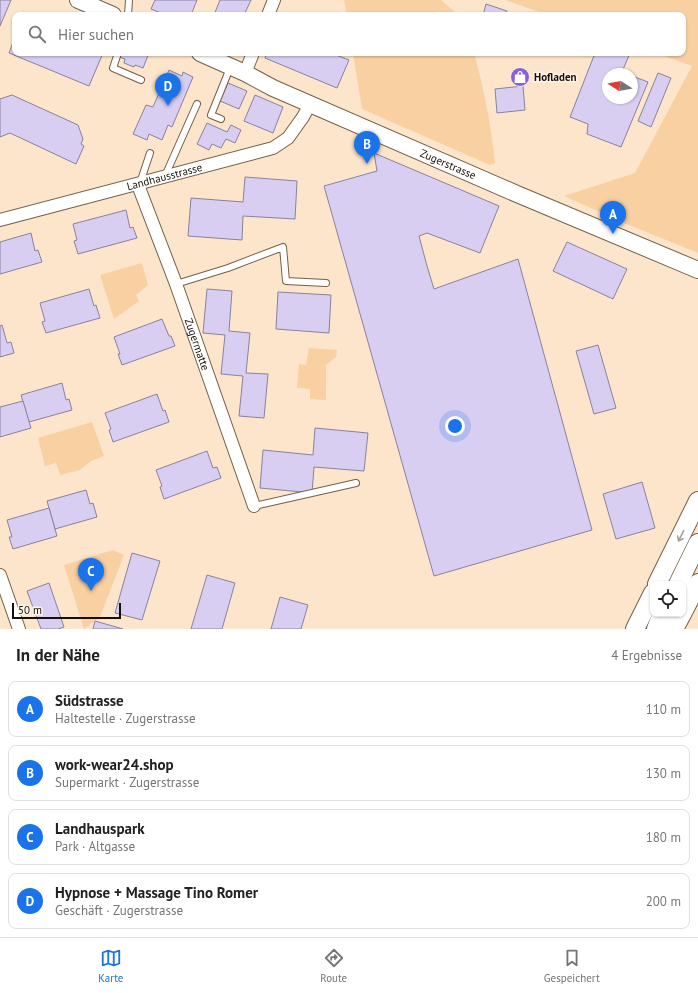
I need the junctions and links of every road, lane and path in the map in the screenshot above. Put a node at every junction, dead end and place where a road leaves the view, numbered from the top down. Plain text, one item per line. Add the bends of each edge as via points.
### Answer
1 (128, 0) edge
2 (274, 0) edge
3 (87, 2) edge
4 (107, 12) edge
5 (128, 12) edge
6 (269, 12) edge
7 (117, 56) edge
8 (207, 56) edge
9 (250, 56) edge
10 (238, 70) junction
11 (141, 80) dead end
12 (196, 104) dead end
13 (310, 104) junction
14 (221, 119) dead end
15 (150, 153) dead end
16 (164, 177) junction
17 (139, 184) junction
18 (0, 220) edge
19 (698, 270) edge
20 (326, 283) dead end
21 (176, 284) junction
22 (356, 483) dead end
23 (698, 501) edge
24 (254, 506) joint
25 (698, 543) edge
26 (0, 575) edge
27 (658, 581) edge
28 (679, 581) edge
29 (698, 583) edge
30 (650, 599) edge
31 (686, 606) edge
32 (674, 617) edge
33 (661, 624) edge
34 (20, 629) edge
35 (635, 629) edge

1 - 5 lane
2 - 6 street
3 - 4 street
7 - 11 lane via 113,68
8 - 10 street, Zugerstrasse
9 - 10 street
10 - 13 street, Zugerstrasse
10 - 14 lane via 211,115
12 - 16 lane
13 - 16 street, Landhausstrasse via 288,138 273,148
13 - 19 street, Zugerstrasse
15 - 17 lane
16 - 17 street, Landhausstrasse
17 - 18 street, Landhausstrasse
17 - 21 street, Zugermatte
20 - 21 lane via 286,281 283,247
21 - 24 street, Zugermatte
22 - 24 lane
23 -> 27 main road
25 - 28 main road
26 - 34 street
29 - 31 main road
30 - 35 main road
32 - 33 main road

